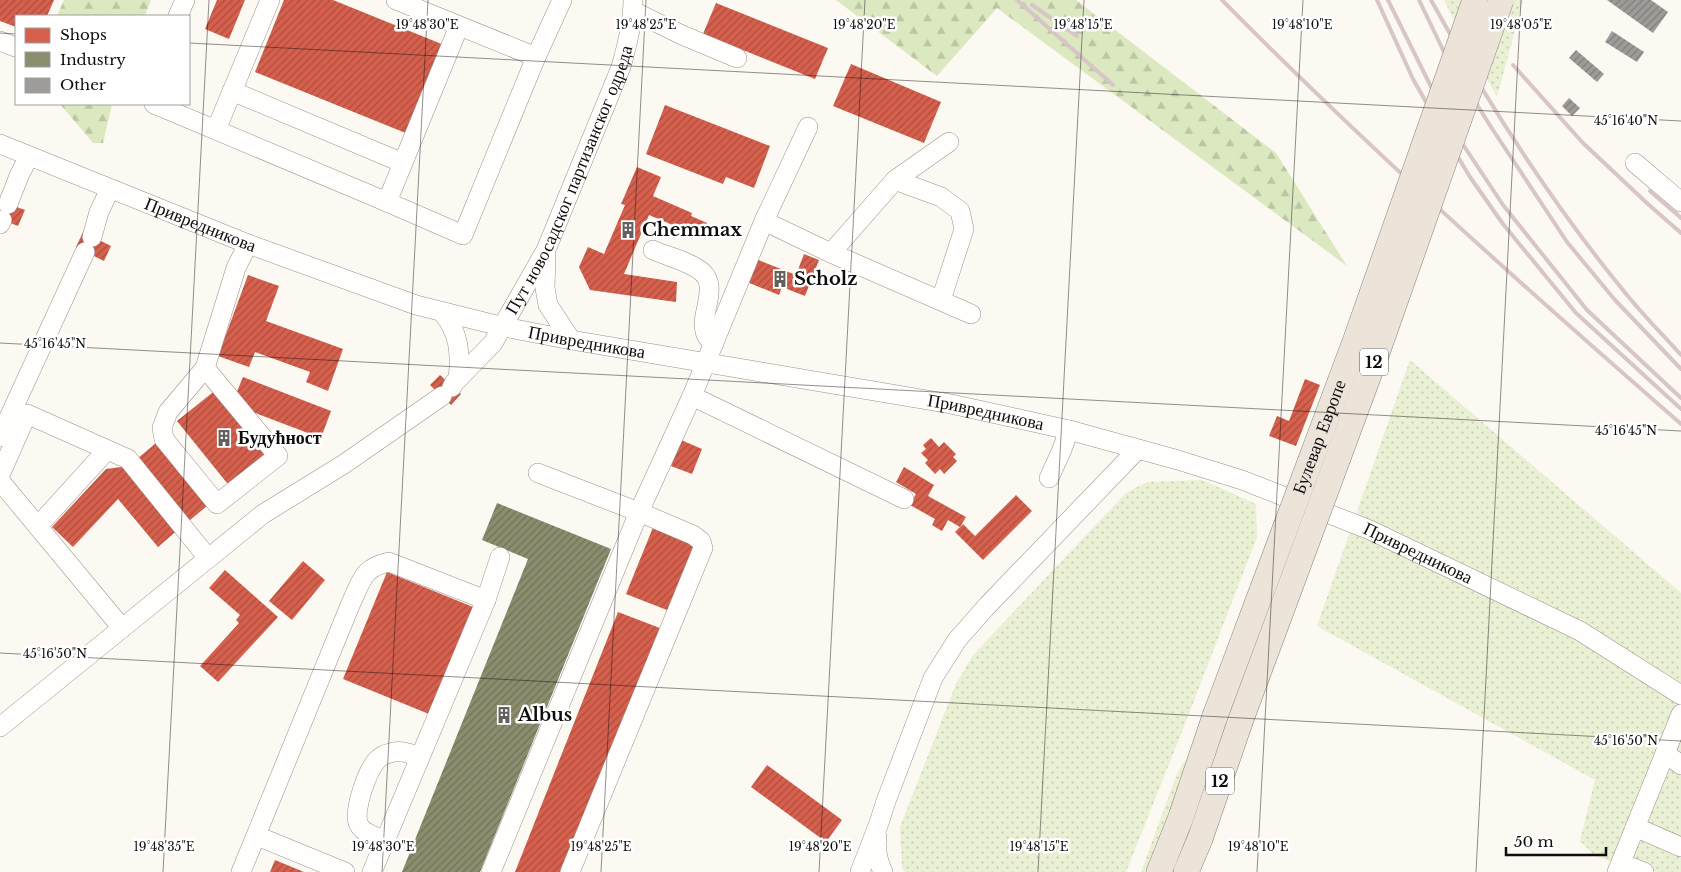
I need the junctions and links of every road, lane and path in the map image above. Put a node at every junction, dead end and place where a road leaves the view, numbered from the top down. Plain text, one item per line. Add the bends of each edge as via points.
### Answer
1 (184, 0) edge
2 (270, 0) edge
3 (396, 0) edge
4 (562, 0) edge
5 (1475, 0) edge
6 (1501, 0) edge
7 (633, 5) edge
8 (178, 15) edge
9 (459, 26) junction
10 (536, 57) junction
11 (737, 58) dead end
12 (232, 92) junction
13 (156, 105) edge
14 (808, 127) dead end
15 (216, 130) junction
16 (949, 142) dead end
17 (0, 144) edge
18 (29, 156) junction
19 (403, 163) junction
20 (1635, 163) dead end
21 (895, 180) junction
22 (110, 189) junction
23 (387, 202) junction
24 (1681, 202) edge
25 (3, 216) edge
26 (764, 222) junction
27 (248, 244) junction
28 (546, 250) junction
29 (653, 250) dead end
30 (831, 253) junction
31 (941, 300) junction
32 (442, 312) junction
33 (971, 314) dead end
34 (504, 327) junction
35 (571, 340) junction
36 (714, 343) junction
37 (706, 362) junction
38 (205, 368) junction
39 (451, 387) junction
40 (692, 396) junction
41 (1069, 430) junction
42 (0, 437) edge
43 (108, 450) junction
44 (1138, 450) junction
45 (538, 473) dead end
46 (0, 475) edge
47 (1049, 478) dead end
48 (0, 481) edge
49 (904, 499) dead end
50 (639, 512) junction
51 (38, 526) junction
52 (500, 557) dead end
53 (208, 558) junction
54 (486, 600) junction
55 (122, 628) junction
56 (1681, 695) edge
57 (1681, 714) edge
58 (0, 727) edge
59 (1665, 753) junction
60 (420, 756) junction
61 (1681, 765) edge
62 (879, 823) junction
63 (1635, 827) junction
64 (257, 836) junction
65 (385, 840) junction
66 (1681, 847) edge
67 (1619, 868) edge
68 (340, 871) edge
69 (241, 872) edge
70 (372, 872) edge
71 (491, 872) edge
72 (570, 872) edge
73 (860, 872) edge
74 (883, 872) edge
75 (1159, 872) edge
76 (1186, 872) edge
77 (1644, 872) edge

1 - 8 street
2 - 12 street
3 - 9 street
4 - 10 street
5 - 75 main road, Булевар Европе / 12, bridge via 1356,339
6 - 76 main road, Булевар Европе / 12, bridge via 1380,344
7 - 11 street via 682,35
7 - 28 street, Пут новосадског партизанског одреда via 621,67
9 - 10 street
9 - 19 street
10 - 23 street via 463,234
12 - 15 street
12 - 19 street
13 - 15 street
14 - 26 street
15 - 23 street
16 - 21 street
17 - 18 street, Привредникова
18 - 22 street, Привредникова
18 - 25 street
19 - 23 street
20 - 24 street
21 - 30 street
21 - 31 street via 941,197 960,212 964,229
22 - 27 street, Привредникова
22 - 42 street via 98,212 89,244
26 - 30 street
26 - 36 street
27 - 32 street, Привредникова
27 - 38 street via 236,268
28 - 34 street, Пут новосадског партизанског одреда
28 - 35 street via 548,305
29 - 36 street via 704,274 709,282 704,330
30 - 31 street
31 - 33 street
32 - 34 street, Привредникова
32 - 39 street via 456,333 460,357
34 - 35 street, Привредникова
34 - 39 street, Пут новосадског партизанског одреда
35 - 37 street, Привредникова
36 - 37 street
37 - 40 street
37 - 41 street, Привредникова via 951,404
38 - 38 street via 168,412 162,428 164,439 217,504 278,456
39 - 53 street, Пут новосадског партизанског одреда via 344,464 263,514
40 - 49 street
40 - 50 street
41 - 44 street, Привредникова
41 - 47 street
43 - 46 street via 28,414
43 - 51 street
43 - 53 street via 128,459
44 - 56 street, Привредникова via 1242,480 1370,530 1580,632
44 - 62 street via 957,640 933,678
45 - 50 street
48 - 51 street
50 - 71 street
50 - 72 street via 693,535 703,548
51 - 55 street
52 - 54 street
53 - 55 street, Пут новосадског партизанског одреда
54 - 60 street
54 - 64 street via 389,562 366,571
55 - 58 street, Пут новосадског партизанског одреда
57 - 59 street
59 - 61 street
59 - 63 street
60 - 65 street
60 - 65 street via 390,752 378,758 372,767 356,816 364,832
62 - 73 street
62 - 74 street via 876,843
63 - 66 street
63 - 67 street
64 - 68 street
64 - 69 street
65 - 70 street
67 - 77 street

